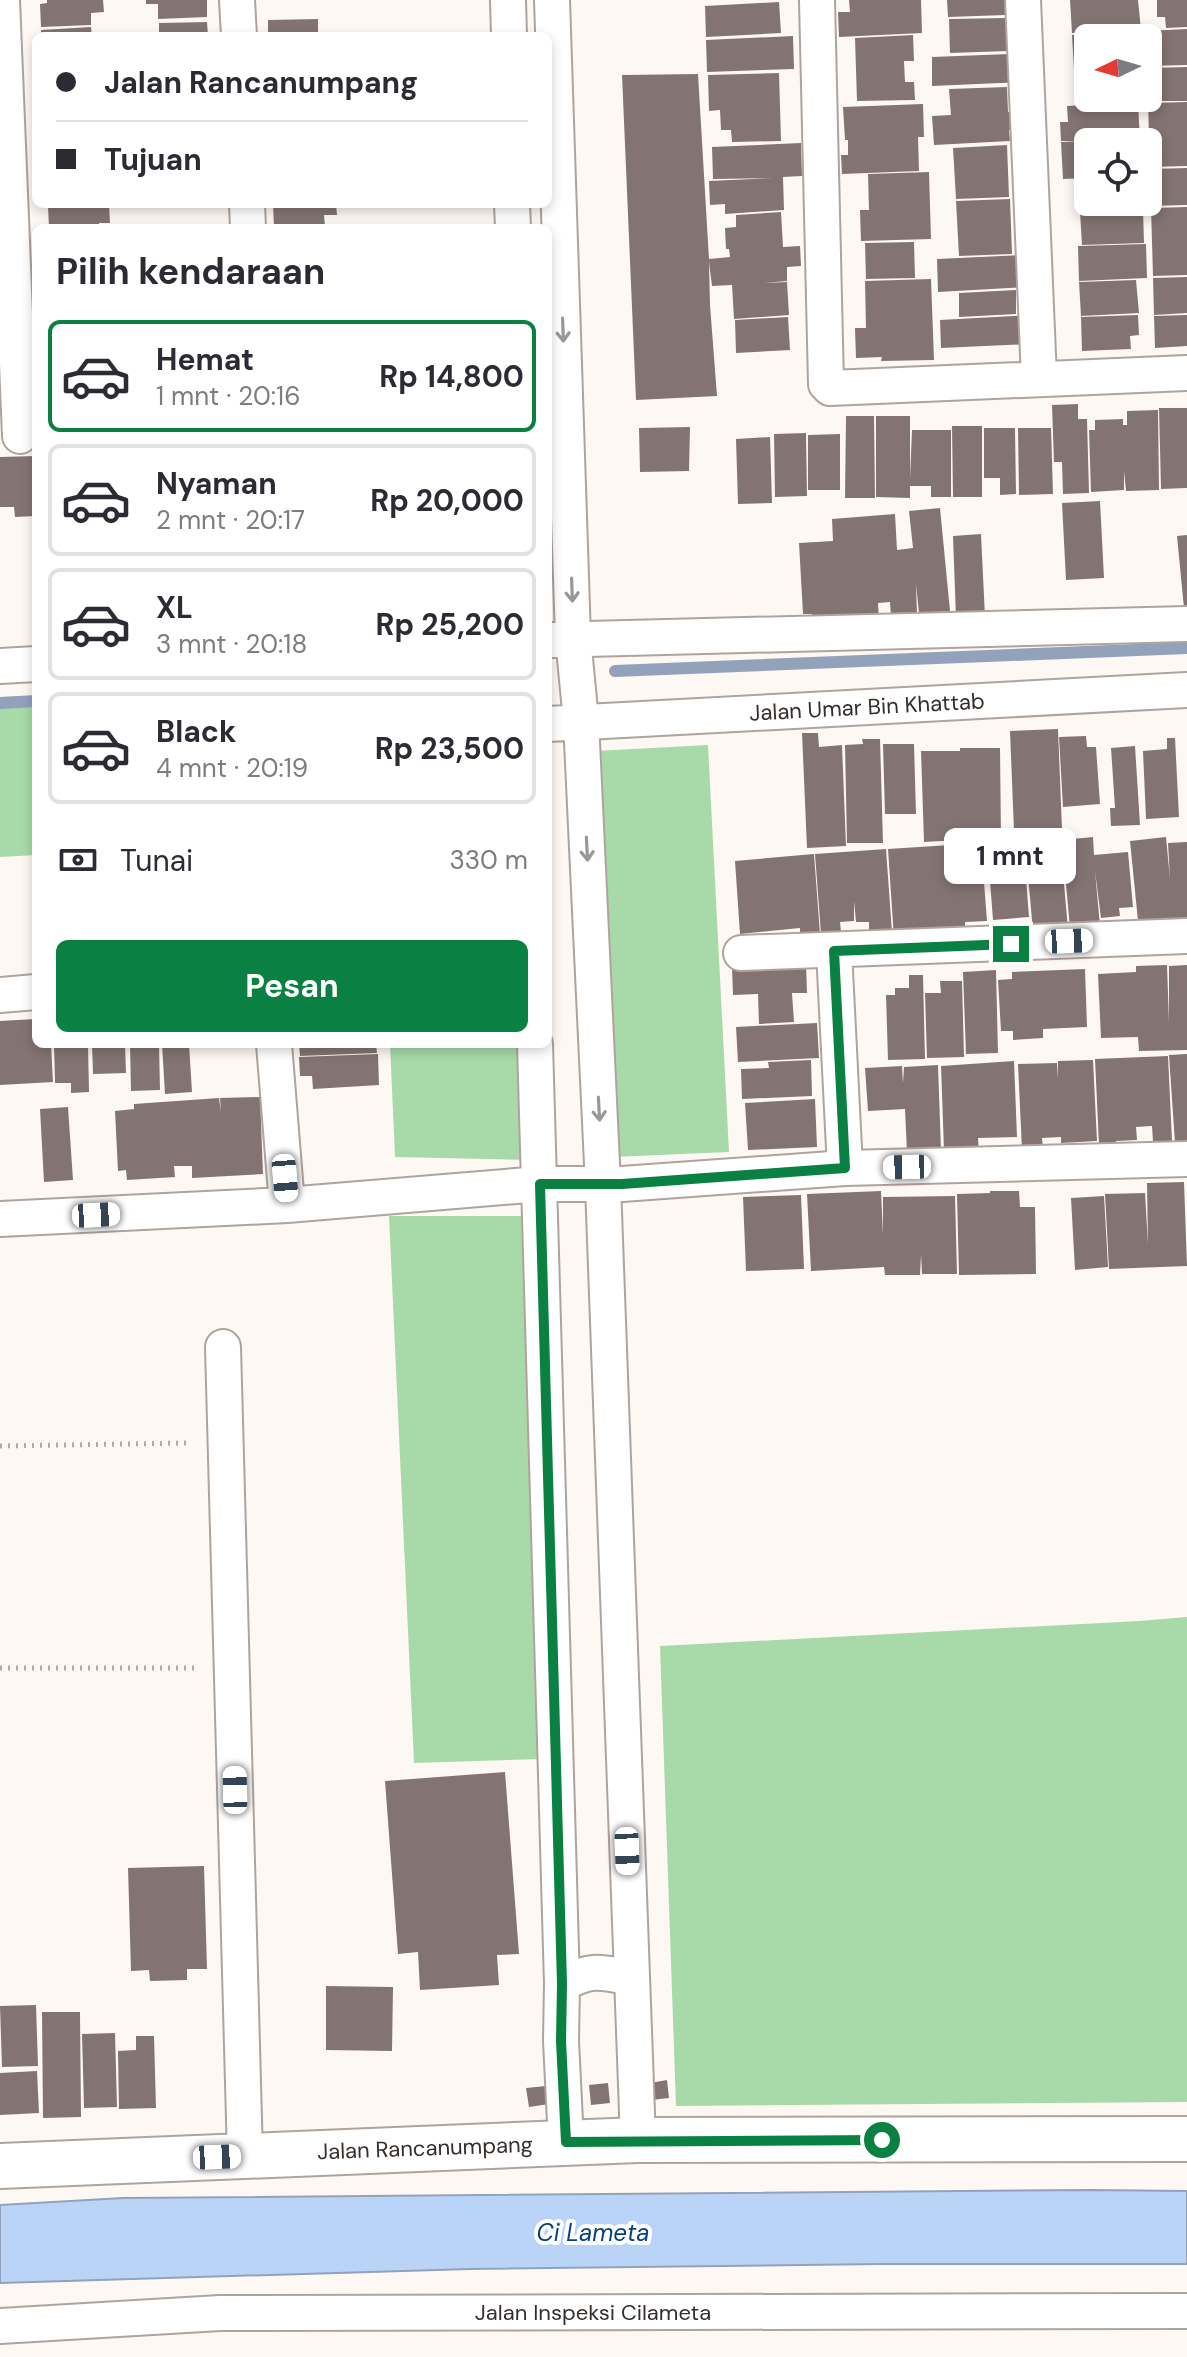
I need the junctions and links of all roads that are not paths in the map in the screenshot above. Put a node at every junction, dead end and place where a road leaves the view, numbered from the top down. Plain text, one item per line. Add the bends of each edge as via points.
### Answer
1 (2, 0) edge
2 (237, 0) edge
3 (508, 0) edge
4 (552, 0) edge
5 (817, 0) edge
6 (1023, 0) edge
7 (239, 32) edge
8 (509, 32) edge
9 (1187, 373) edge
10 (1039, 378) junction
11 (19, 436) edge
12 (1187, 624) edge
13 (561, 639) edge
14 (32, 664) edge
15 (0, 666) edge
16 (1187, 690) edge
17 (564, 723) edge
18 (1187, 936) edge
19 (834, 951) junction
20 (741, 953) dead end
21 (32, 992) edge
22 (0, 995) edge
23 (274, 1048) edge
24 (535, 1048) edge
25 (1187, 1159) edge
26 (845, 1168) junction
27 (540, 1184) junction
28 (603, 1185) junction
29 (287, 1205) junction
30 (0, 1219) edge
31 (223, 1347) dead end
32 (632, 1978) junction
33 (562, 1984) junction
34 (1187, 2139) edge
35 (638, 2140) junction
36 (566, 2142) junction
37 (245, 2156) junction
38 (0, 2166) edge
39 (1187, 2311) edge
40 (0, 2326) edge

1 - 11 street
2 - 7 street
3 - 8 street
4 -> 13 street
5 - 10 street via 826,384 830,388
6 - 10 street
9 - 10 street
12 - 13 street
13 - 17 street
14 - 15 street
16 - 17 street, Jalan Umar Bin Khattab
17 -> 28 street
18 - 19 street
19 - 20 street
19 - 26 street
21 - 22 street
23 - 29 street
24 - 27 street
25 - 26 street
26 - 28 street
27 - 28 street
27 - 29 street
27 - 33 street
28 - 32 street
29 - 30 street
31 - 37 street
32 - 33 street via 594,1971
32 - 35 street
33 - 36 street
34 - 35 main road, Jalan Rancanumpang
35 - 36 main road, Jalan Rancanumpang
36 - 37 main road, Jalan Rancanumpang
37 - 38 main road, Jalan Rancanumpang
39 - 40 street, Jalan Inspeksi Cilameta via 220,2313

